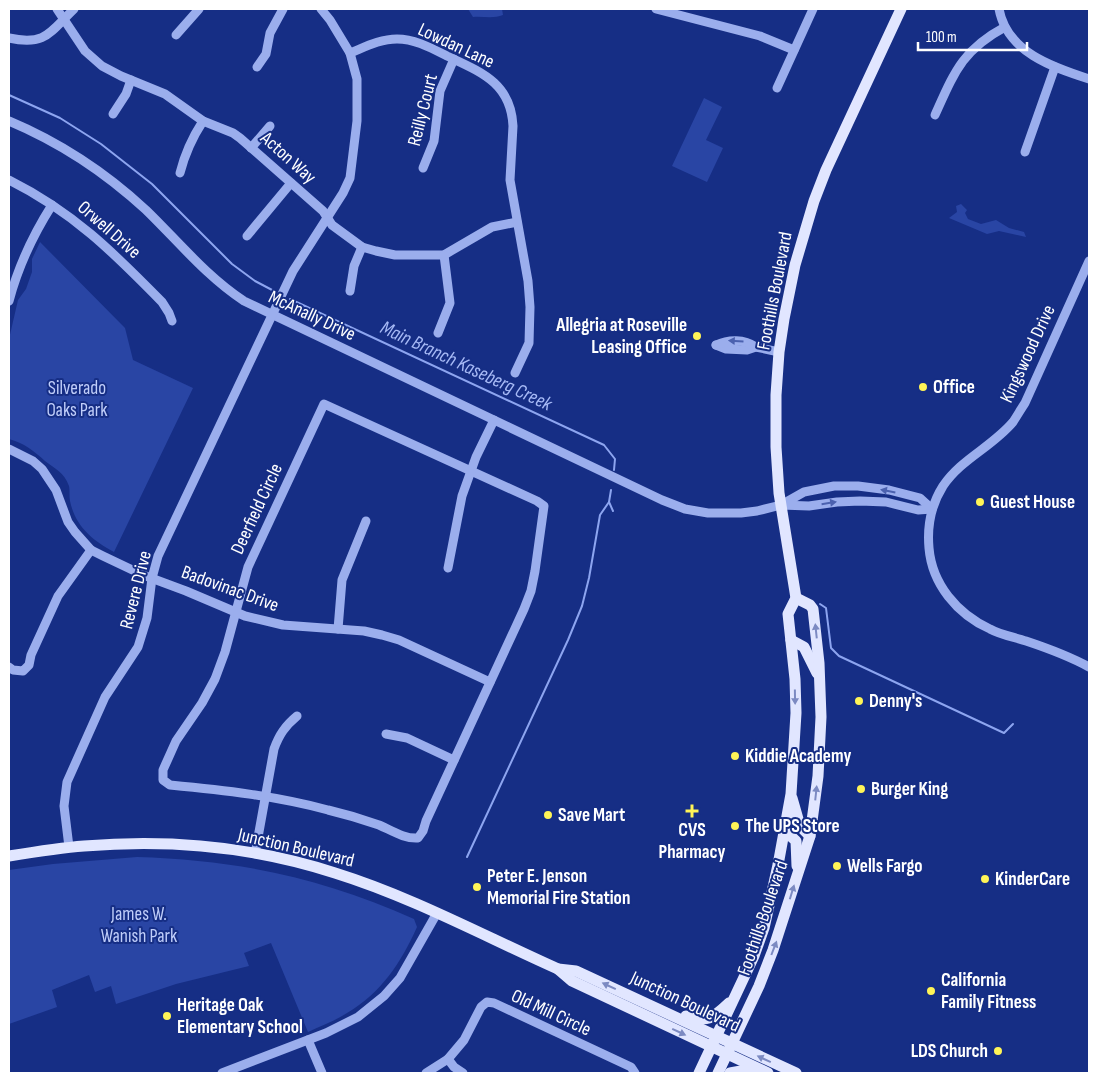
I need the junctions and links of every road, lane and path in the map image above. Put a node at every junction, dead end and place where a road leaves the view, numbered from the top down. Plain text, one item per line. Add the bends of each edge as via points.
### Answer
1 (57, 9) edge
2 (74, 9) edge
3 (199, 9) edge
4 (283, 9) edge
5 (321, 9) edge
6 (656, 9) edge
7 (812, 9) edge
8 (901, 9) edge
9 (999, 9) edge
10 (64, 19) junction
11 (1005, 27) junction
12 (176, 35) dead end
13 (9, 38) edge
14 (794, 50) junction
15 (350, 53) junction
16 (454, 59) junction
17 (257, 67) dead end
18 (1055, 67) junction
19 (1089, 79) edge
20 (131, 80) junction
21 (777, 88) dead end
22 (113, 114) dead end
23 (935, 114) dead end
24 (9, 121) edge
25 (203, 121) junction
26 (270, 126) dead end
27 (251, 148) junction
28 (1025, 152) dead end
29 (423, 168) dead end
30 (180, 173) dead end
31 (9, 180) edge
32 (291, 183) junction
33 (52, 205) junction
34 (327, 218) junction
35 (517, 222) junction
36 (247, 236) dead end
37 (362, 247) junction
38 (444, 255) junction
39 (1089, 261) edge
40 (350, 291) dead end
41 (9, 302) edge
42 (272, 315) junction
43 (172, 321) dead end
44 (438, 333) dead end
45 (716, 344) dead end
46 (779, 352) junction
47 (515, 373) dead end
48 (494, 420) junction
49 (9, 448) edge
50 (471, 470) junction
51 (781, 505) junction
52 (932, 509) junction
53 (366, 521) dead end
54 (91, 550) junction
55 (448, 568) dead end
56 (152, 578) junction
57 (796, 598) junction
58 (236, 612) junction
59 (338, 629) junction
60 (791, 640) junction
61 (9, 667) edge
62 (1089, 667) edge
63 (820, 679) junction
64 (490, 682) junction
65 (297, 716) dead end
66 (386, 734) dead end
67 (454, 760) junction
68 (791, 794) junction
69 (265, 796) junction
70 (784, 830) junction
71 (810, 836) junction
72 (69, 847) junction
73 (255, 854) junction
74 (9, 856) edge
75 (797, 874) junction
76 (436, 913) junction
77 (558, 969) junction
78 (635, 998) junction
79 (734, 1000) junction
80 (308, 1040) junction
81 (714, 1042) junction
82 (730, 1049) junction
83 (448, 1059) junction
84 (222, 1073) edge
85 (322, 1073) edge
86 (426, 1073) edge
87 (463, 1073) edge
88 (635, 1073) edge
89 (699, 1073) edge
90 (718, 1073) edge
91 (730, 1073) edge
92 (768, 1073) edge
93 (796, 1073) edge

1 - 10 street, Acton Way
2 - 10 street
3 - 12 street
4 - 17 street via 270,33 266,54
5 - 15 street, Revere Drive
6 - 14 street via 760,36
7 - 14 street
8 - 46 main road, Foothills Boulevard via 814,201 795,265
9 - 11 street
10 - 13 street via 57,28 37,39
10 - 20 street, Acton Way via 93,59
11 - 18 street via 1021,47
11 - 23 street via 978,44 961,62
14 - 21 street
15 - 16 street, Lowdan Lane via 385,40 403,39
15 - 34 street, Revere Drive via 358,97 352,171 348,184
16 - 29 street, Reilly Court via 440,91 434,141
16 - 35 street, Lowdan Lane via 489,77 502,91 510,108 513,117 510,180
18 - 19 street
18 - 28 street
20 - 22 street
20 - 25 street, Acton Way via 165,94
24 - 42 street, McAnally Drive via 79,158 116,184 226,290
25 - 27 street, Acton Way via 232,133
25 - 30 street via 187,149
26 - 27 street
27 - 32 street, Acton Way
31 - 33 street, Orwell Drive
32 - 34 street, Acton Way
32 - 36 street
33 - 41 street via 29,246
33 - 43 street, Orwell Drive via 115,255 162,302
34 - 37 street, Acton Way via 332,226
34 - 42 street, Revere Drive via 293,271
35 - 38 street via 492,227
35 - 47 street, Lowdan Lane via 528,281 530,342
37 - 38 street, Acton Way via 395,254
37 - 40 street
38 - 44 street via 450,303
39 - 52 street, Kingswood Drive via 1025,403 1012,422 955,470 942,487
42 - 48 street, McAnally Drive
42 - 56 street, Revere Drive via 158,556
45 - 46 street via 726,349 756,347
46 - 51 main road, Foothills Boulevard via 776,447
48 - 50 street
48 - 51 street, McAnally Drive via 685,509 725,514
49 - 54 street, Badovinac Drive via 32,461 48,478 68,522
50 - 55 street via 462,496
50 - 58 street, Deerfield Circle via 324,404 248,567
50 - 64 street, Deerfield Circle via 544,506 530,590
51 -> 52 street, McAnally Drive via 860,501 886,502 918,510
52 -> 51 street, McAnally Drive via 920,498 858,486 834,486 804,492
51 - 57 main road, Foothills Boulevard
52 - 62 street, Kingswood Drive via 928,530 935,575 956,606 991,630
53 - 59 street via 342,580
54 - 56 street, Badovinac Drive
54 - 61 street via 58,596 28,665 23,671
56 - 58 street, Badovinac Drive
56 - 72 street, Revere Drive via 147,618 138,647 105,697 67,782 64,806
57 - 60 main road, Foothills Boulevard via 788,614
63 -> 57 main road, Foothills Boulevard via 813,609
58 - 59 street, Badovinac Drive via 282,625
58 - 69 street, Deerfield Circle via 215,679 176,741 163,770 163,780 170,785
59 - 64 street, Badovinac Drive via 391,638
60 - 63 main road via 804,647
60 -> 68 main road, Foothills Boulevard via 796,713
71 -> 63 main road, Foothills Boulevard via 818,776
64 - 67 street, Deerfield Circle
65 - 69 street via 278,737
66 - 67 street via 407,738
67 - 69 street, Deerfield Circle via 418,838 409,838 328,809
68 - 70 main road, Foothills Boulevard
68 - 71 main road via 800,826
69 - 73 street
70 - 75 main road via 796,841
70 - 79 main road, Foothills Boulevard via 764,928
71 - 75 main road, Foothills Boulevard
72 - 73 main road, Junction Boulevard via 177,844
72 - 74 main road, Junction Boulevard
73 - 76 main road, Junction Boulevard via 335,872
82 -> 75 main road, Foothills Boulevard via 773,950
76 - 77 main road, Junction Boulevard
76 - 80 street via 407,966 384,996 358,1017
78 -> 77 main road, Junction Boulevard via 576,971
77 -> 81 main road, Junction Boulevard via 572,981
78 - 79 main road via 700,1021 709,1019
78 - 81 main road, Junction Boulevard
79 - 81 main road, Foothills Boulevard
80 - 84 street
80 - 85 street
81 - 82 main road, Junction Boulevard
81 - 89 main road, Foothills Boulevard
82 - 90 main road, Foothills Boulevard
82 - 92 main road, Junction Boulevard
93 -> 82 main road, Junction Boulevard
83 - 86 street, Old Mill Circle
83 - 87 street
83 - 88 street, Old Mill Circle via 487,1002 631,1067
91 - 92 main road

